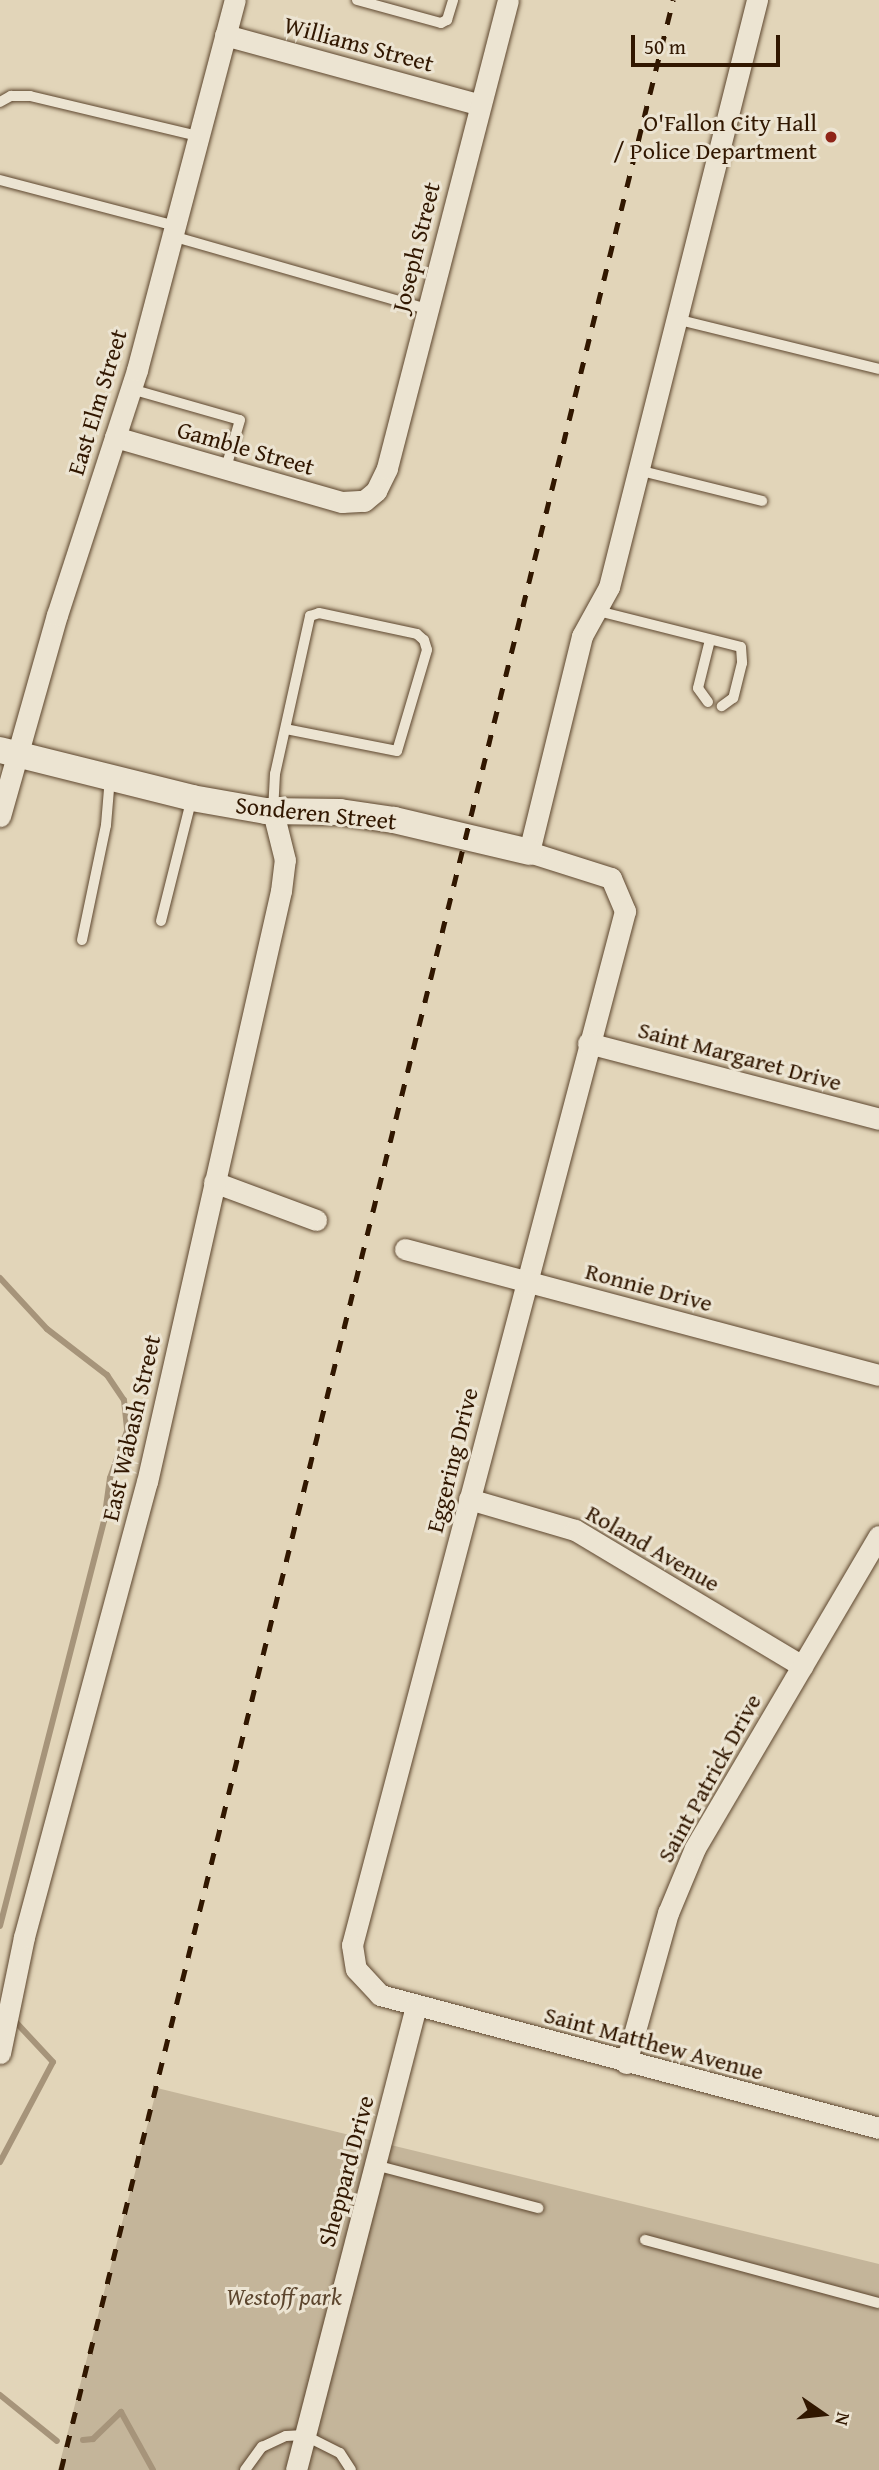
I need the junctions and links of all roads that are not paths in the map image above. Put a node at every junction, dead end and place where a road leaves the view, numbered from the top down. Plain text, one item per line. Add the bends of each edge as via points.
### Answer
1 (235, 0) edge
2 (357, 0) edge
3 (453, 0) edge
4 (508, 0) edge
5 (757, 0) edge
6 (225, 35) junction
7 (0, 102) edge
8 (478, 104) junction
9 (198, 136) junction
10 (0, 180) edge
11 (174, 231) junction
12 (427, 309) junction
13 (676, 319) junction
14 (879, 369) edge
15 (131, 389) junction
16 (115, 438) junction
17 (638, 470) junction
18 (225, 471) junction
19 (364, 501) joint
20 (762, 502) dead end
21 (598, 611) junction
22 (710, 640) junction
23 (708, 702) dead end
24 (722, 705) dead end
25 (286, 729) junction
26 (8, 752) edge
27 (110, 777) junction
28 (192, 798) junction
29 (273, 811) junction
30 (0, 816) edge
31 (529, 852) junction
32 (622, 894) joint
33 (162, 921) dead end
34 (82, 940) dead end
35 (589, 1043) junction
36 (879, 1119) edge
37 (214, 1182) junction
38 (316, 1220) dead end
39 (405, 1249) dead end
40 (525, 1281) junction
41 (879, 1375) edge
42 (469, 1499) junction
43 (879, 1536) edge
44 (802, 1666) junction
45 (416, 2007) junction
46 (5, 2015) edge
47 (0, 2053) edge
48 (626, 2063) junction
49 (879, 2128) edge
50 (375, 2165) junction
51 (538, 2208) dead end
52 (645, 2240) dead end
53 (879, 2303) edge
54 (304, 2434) junction
55 (245, 2470) edge
56 (296, 2470) edge
57 (351, 2470) edge

1 - 6 street, East Elm Street
2 - 3 lane via 441,23 447,20
4 - 8 street, Joseph Street
5 - 13 street
6 - 8 street, Williams Street
6 - 9 street, East Elm Street
7 - 9 lane via 11,96 30,96
8 - 12 street, Joseph Street
9 - 11 street, East Elm Street
10 - 11 lane
11 - 12 lane
11 - 15 street, East Elm Street
12 - 19 street, Joseph Street via 387,468 376,491
13 - 14 lane
13 - 17 street
15 - 16 street, East Elm Street
15 - 18 lane via 240,420
16 - 18 street, Gamble Street
16 - 26 street, East Elm Street
17 - 20 lane
17 - 21 street via 609,587
18 - 19 street, Gamble Street via 342,502
21 - 22 lane
21 - 31 street via 582,636
22 - 23 lane via 698,688
22 - 24 lane via 741,647 733,698
25 - 25 lane via 310,616 319,613 417,634 424,640 427,650 397,751
25 - 29 lane via 275,774
26 - 27 street, Sonderen Street
26 - 30 street, East Elm Street
27 - 28 street, Sonderen Street
27 - 34 lane via 105,833
28 - 29 street, Sonderen Street
28 - 33 lane
29 - 31 street, Sonderen Street via 340,812 394,820
29 - 37 street, East Wabash Street via 285,860 281,891
31 - 32 street, Sonderen Street via 598,871 611,878
32 - 35 street, Eggering Drive via 625,911
35 - 36 street, Saint Margaret Drive
35 - 40 street, Eggering Drive
37 - 38 street
37 - 46 street, East Wabash Street via 147,1482
39 - 40 street, Ronnie Drive
40 - 41 street, Ronnie Drive
40 - 42 street, Eggering Drive
42 - 44 street, Roland Avenue via 575,1530
42 - 45 street, Eggering Drive via 352,1945 356,1969 367,1984 380,1995
43 - 44 street, Saint Patrick Drive
44 - 48 street, Saint Patrick Drive via 695,1848 668,1913
45 - 48 street, Saint Matthew Avenue
45 - 50 street, Sheppard Drive
46 - 47 street, East Wabash Street
48 - 49 street, Saint Matthew Avenue
50 - 51 lane
50 - 54 street, Sheppard Drive
52 - 53 lane
54 - 55 lane via 286,2435 262,2447
54 - 56 street, Sheppard Drive
54 - 57 lane via 340,2453

